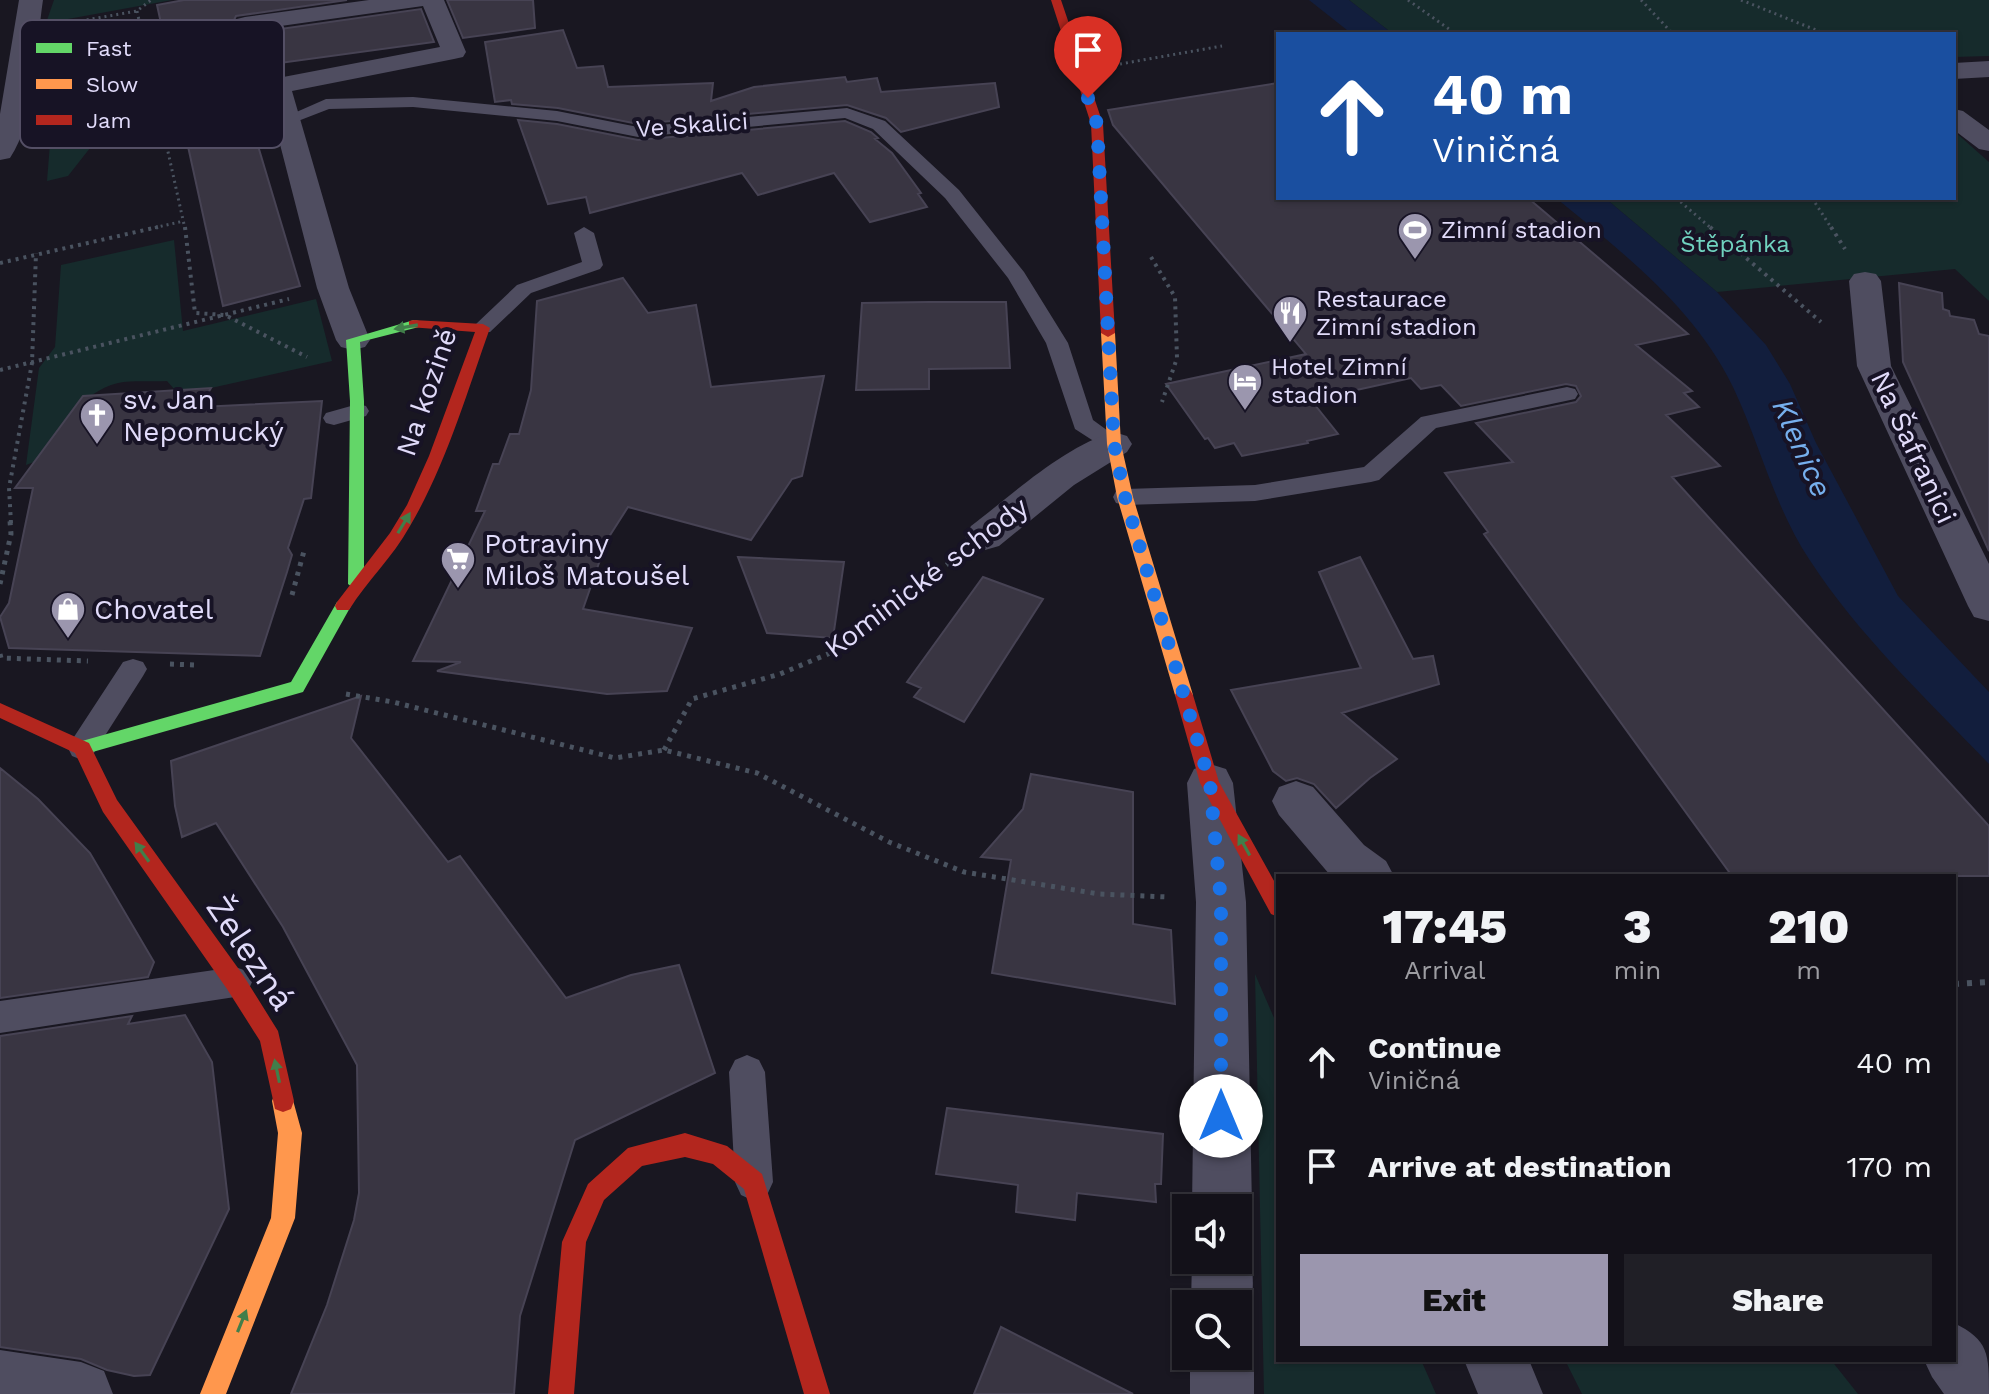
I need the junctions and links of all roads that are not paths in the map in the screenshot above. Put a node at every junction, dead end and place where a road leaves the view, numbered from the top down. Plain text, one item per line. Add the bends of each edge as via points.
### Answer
1 (31, 0) edge
2 (421, 0) edge
3 (432, 0) edge
4 (1056, 0) edge
5 (28, 20) edge
6 (274, 20) edge
7 (1989, 69) edge
8 (1956, 71) edge
9 (20, 72) edge
10 (284, 85) edge
11 (284, 116) edge
12 (1956, 118) edge
13 (285, 121) junction
14 (1989, 143) edge
15 (0, 152) edge
16 (584, 233) dead end
17 (1865, 281) road end
18 (483, 328) junction
19 (353, 340) junction
20 (1567, 394) dead end
21 (358, 411) junction
22 (334, 418) road end
23 (1114, 444) junction
24 (1125, 497) junction
25 (985, 536) road end
26 (356, 584) junction
27 (1989, 606) edge
28 (133, 669) dead end
29 (0, 710) edge
30 (82, 748) junction
31 (1210, 783) junction
32 (1296, 801) dead end
33 (1366, 874) edge
34 (1276, 904) edge
35 (235, 982) junction
36 (0, 1017) edge
37 (747, 1072) dead end
38 (754, 1182) junction
39 (1222, 1194) edge
40 (1956, 1358) edge
41 (1497, 1362) edge
42 (1222, 1370) edge
43 (0, 1382) edge
44 (81, 1394) edge
45 (213, 1394) edge
46 (561, 1394) edge
47 (817, 1394) edge
48 (1222, 1394) edge
49 (1511, 1394) edge
50 (1985, 1394) edge

1 - 5 street
2 - 6 street
3 - 10 street via 454,52
4 - 23 street via 1097,124
7 - 8 street
9 - 15 street
11 - 13 street
12 - 14 street
13 - 19 street
13 - 23 lane, Ve Skalici via 326,104 413,102 557,116 638,132 847,113 879,125 952,194 1017,276 1057,343 1083,424
16 - 18 lane via 593,265 524,289
17 - 27 street, Na Šafranici via 1874,366
18 -> 19 street, Na kozině via 412,324
26 -> 18 street, Na kozině via 401,529 421,491
19 - 21 street, Na kozině
20 - 24 lane via 1429,422 1371,474 1255,493
21 - 22 lane
21 - 26 street, Na kozině
23 - 24 street
23 - 25 street, Kominické schody via 1061,476
24 - 31 street
26 - 30 street, Na kozině via 297,687
28 - 30 lane
29 - 30 street
35 -> 30 street, Železná via 110,806
34 -> 31 street
31 - 39 street via 1221,902
32 - 33 street via 1347,860
35 - 36 lane
45 -> 35 street, Železná via 283,1218 290,1133 270,1038
37 - 38 lane
38 - 46 street via 719,1154 685,1145 636,1156 596,1192 574,1242
38 - 47 street
40 - 50 street
41 - 49 street
42 - 48 street
43 - 44 street

